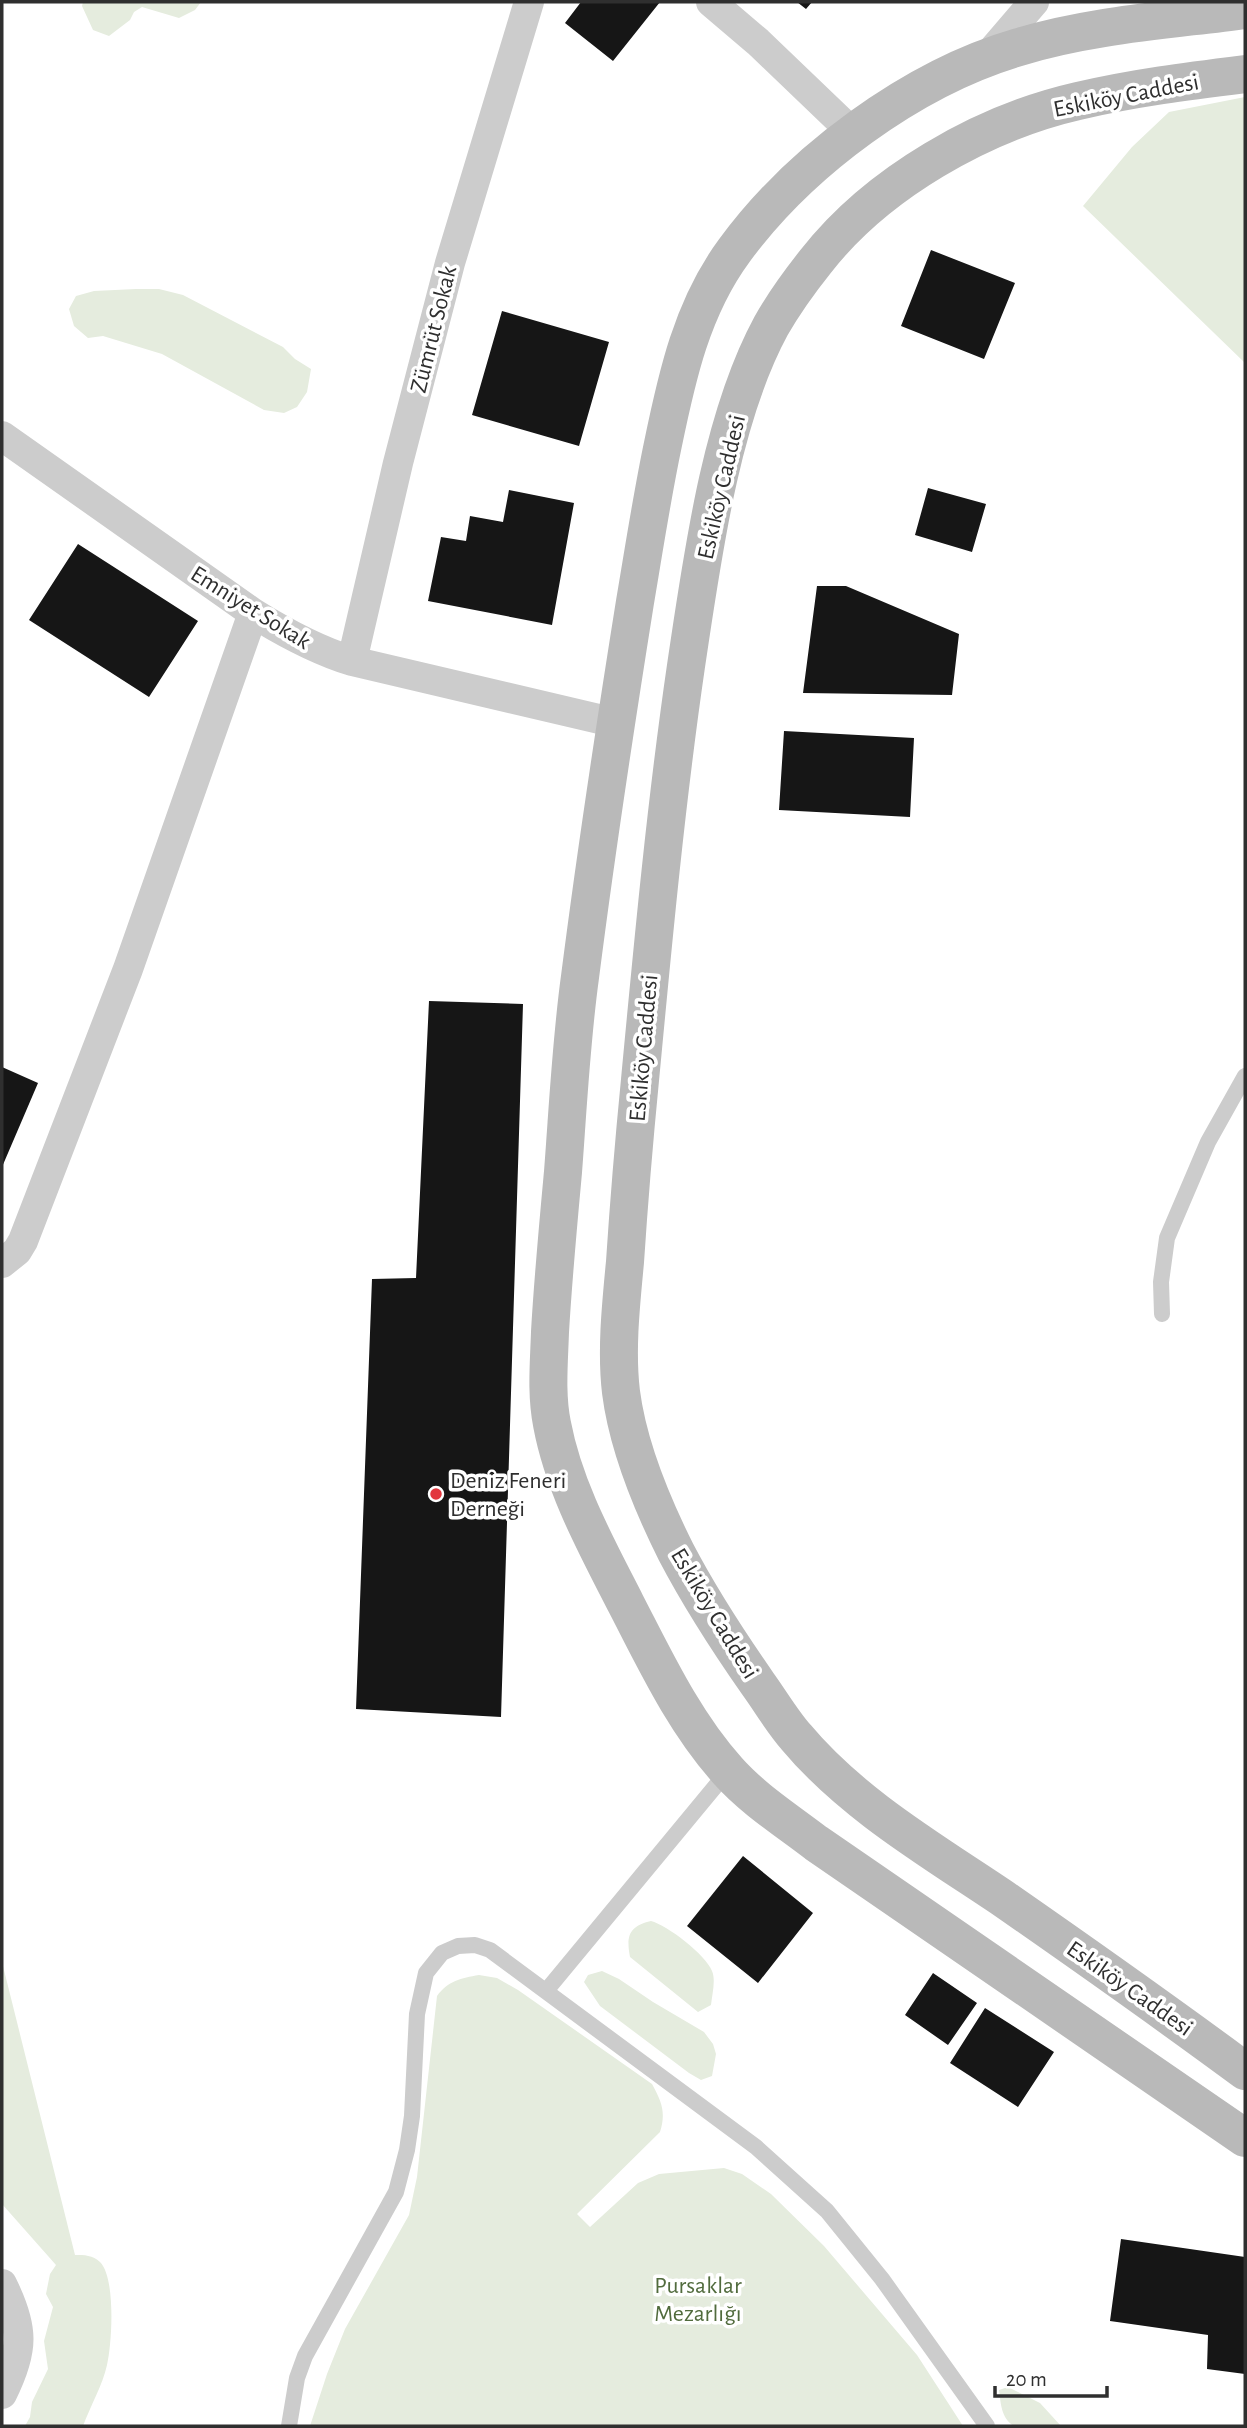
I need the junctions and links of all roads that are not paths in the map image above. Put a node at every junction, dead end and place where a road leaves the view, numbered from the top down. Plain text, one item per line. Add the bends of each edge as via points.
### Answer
1 (529, 2) edge
2 (710, 2) edge
3 (1034, 2) edge
4 (1245, 10) edge
5 (986, 58) junction
6 (1245, 74) edge
7 (854, 134) junction
8 (2, 436) edge
9 (253, 613) junction
10 (352, 661) junction
11 (616, 723) junction
12 (1245, 1076) edge
13 (2, 1263) edge
14 (1162, 1314) dead end
15 (727, 1770) junction
16 (546, 1992) junction
17 (1245, 2071) edge
18 (1245, 2138) edge
19 (2, 2284) edge
20 (2, 2394) edge
21 (289, 2426) edge
22 (987, 2426) edge

1 - 10 street, Zümrüt Sokak via 450,263
2 - 7 street
3 - 5 street
4 - 5 street via 1064,36
5 - 7 street via 904,97
6 - 17 street, Eskiköy Caddesi via 1073,102 1030,115 932,162 850,223 818,258 771,327 745,387 725,452 694,611 671,772 633,1156 620,1388 628,1430 654,1506 696,1589 795,1737 848,1788 890,1820
7 - 11 street via 782,195 753,227 730,256 695,320 653,491
8 - 9 street, Emniyet Sokak
9 - 10 street, Emniyet Sokak via 294,638
9 - 13 street via 128,969 28,1228 17,1251
10 - 11 street, Emniyet Sokak
11 - 15 street via 579,983 552,1290 550,1418 565,1472 609,1570 688,1719
12 - 14 lane via 1208,1142 1167,1238
15 - 16 lane
15 - 18 street via 759,1801 816,1843
16 - 21 lane via 490,1950 475,1945 442,1953 426,1973 417,2014 412,2116 396,2192 305,2356
16 - 22 lane via 756,2147 827,2211 882,2279
19 - 20 street via 20,2338 16,2366

